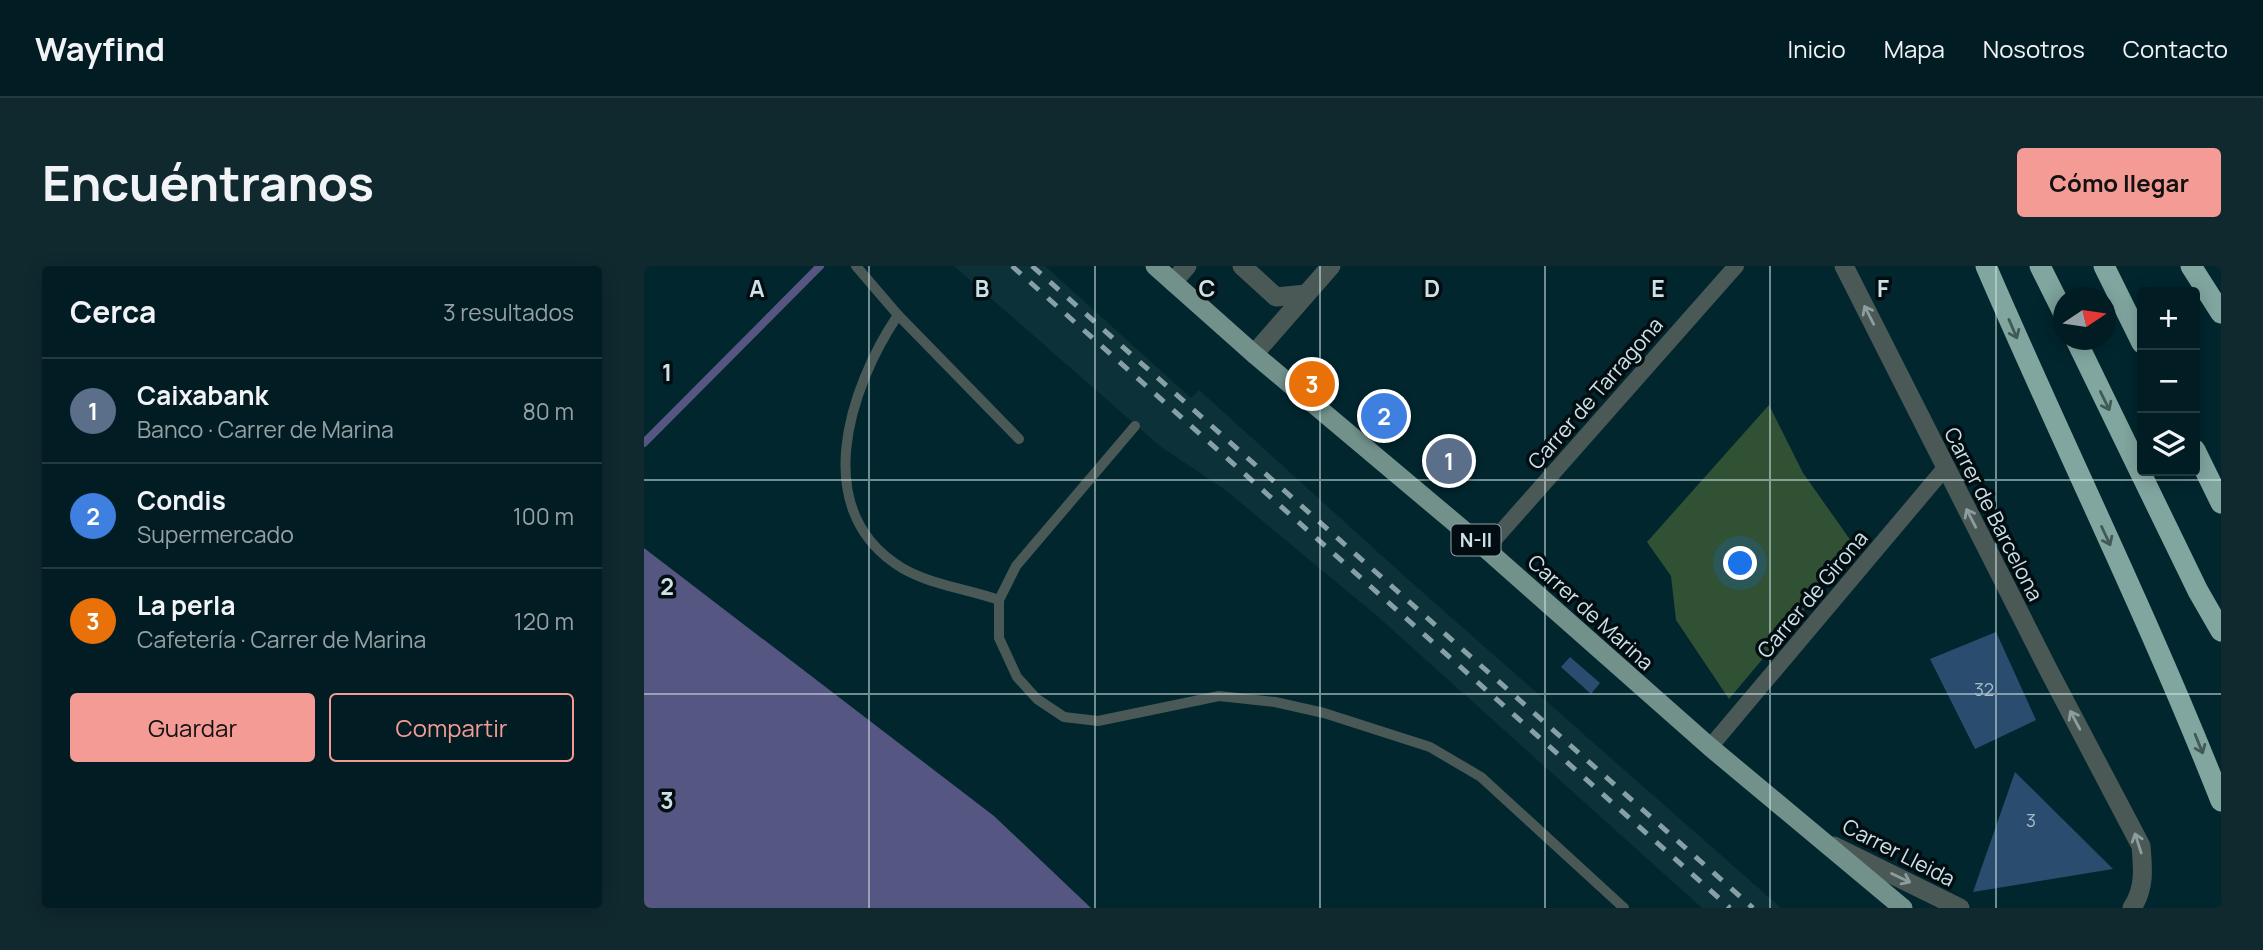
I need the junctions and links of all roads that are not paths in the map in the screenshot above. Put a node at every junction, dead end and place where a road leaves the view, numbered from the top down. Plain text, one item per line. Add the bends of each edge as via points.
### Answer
1 (856, 266) edge
2 (1155, 266) edge
3 (1187, 266) edge
4 (1242, 266) edge
5 (1331, 266) edge
6 (1735, 266) edge
7 (1844, 266) edge
8 (1986, 266) edge
9 (2040, 266) edge
10 (2104, 266) edge
11 (2191, 266) edge
12 (1173, 282) junction
13 (2053, 293) edge
14 (1306, 294) junction
15 (2221, 313) edge
16 (898, 315) junction
17 (2137, 333) edge
18 (2081, 350) edge
19 (1254, 354) junction
20 (1135, 426) dead end
21 (1018, 439) dead end
22 (2200, 460) edge
23 (1945, 468) junction
24 (2221, 503) edge
25 (1486, 548) junction
26 (999, 600) junction
27 (2221, 631) edge
28 (1710, 747) junction
29 (2221, 801) edge
30 (1818, 836) junction
31 (1624, 908) edge
32 (1903, 908) edge
33 (1960, 908) edge
34 (2133, 908) edge

1 - 16 lane
2 - 12 main road, Carrer de Marina / N-II
3 - 12 street
4 - 14 street via 1276,297
5 - 14 street
6 - 25 street, Carrer de Tarragona
23 -> 7 street, Carrer de Barcelona
8 -> 29 highway
9 - 13 highway
10 - 17 highway
11 - 15 highway
12 - 19 main road, Carrer de Marina / N-II
14 - 19 street
16 - 21 lane
16 - 26 lane via 857,390 847,437 849,494 862,533 901,567
18 -> 27 highway
19 - 25 main road, Carrer de Marina / N-II
20 - 26 lane via 1016,566
22 - 24 highway
23 - 28 street, Carrer de Girona
34 -> 23 street, Carrer de Barcelona via 2141,895 2141,846
25 - 28 main road, Carrer de Marina / N-II
26 - 31 lane via 999,638 1017,677 1037,699 1064,717 1098,721 1219,696 1324,713 1430,747 1481,777
28 - 30 main road, Carrer de Marina / N-II
30 - 32 main road, Carrer de Marina / N-II
30 -> 33 street, Carrer Lleida

